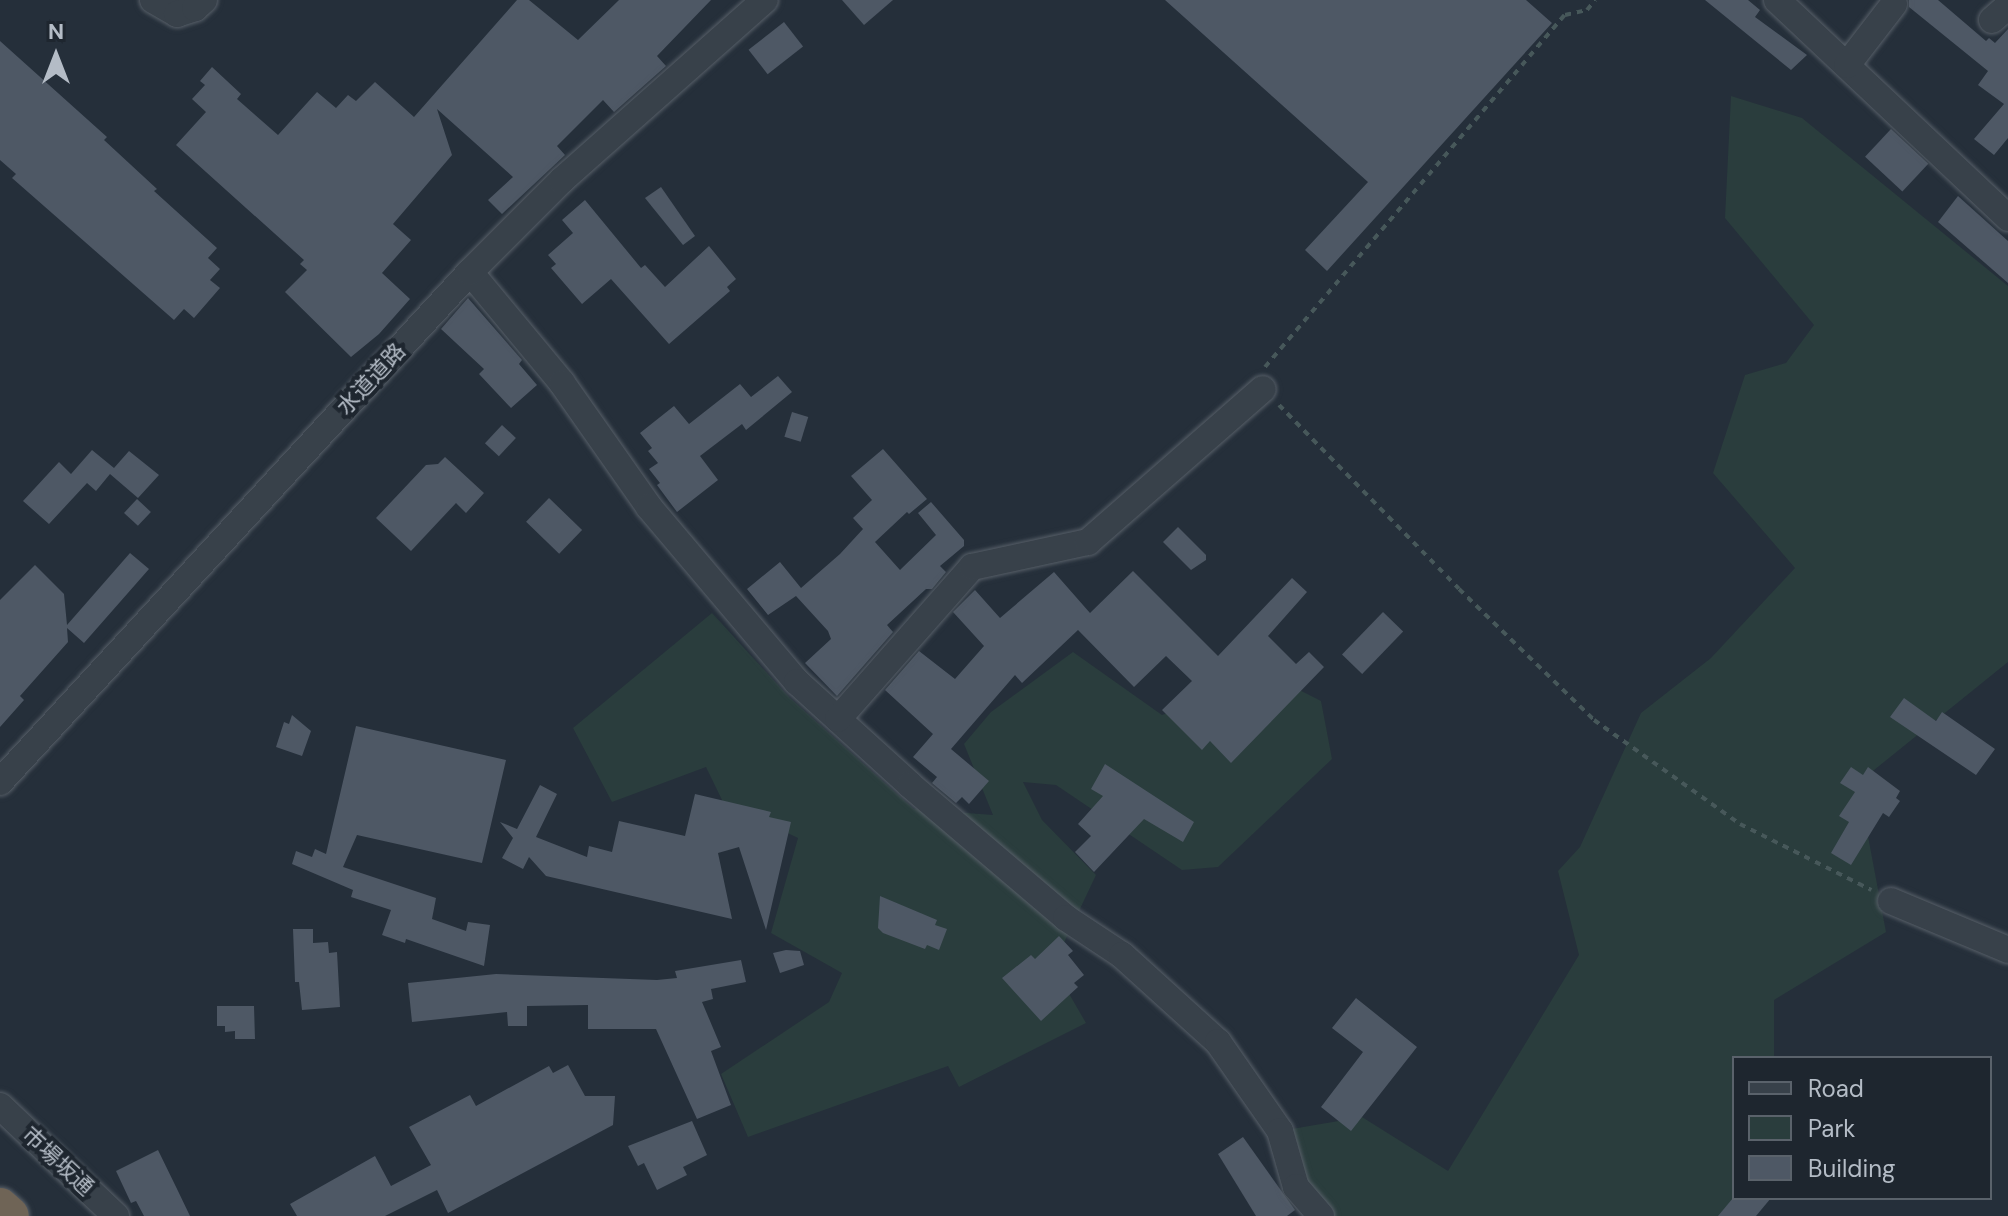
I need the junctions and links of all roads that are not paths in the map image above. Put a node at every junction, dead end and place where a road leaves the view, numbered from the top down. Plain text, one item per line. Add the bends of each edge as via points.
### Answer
1 (153, 0) edge
2 (204, 0) edge
3 (765, 0) edge
4 (1777, 0) edge
5 (1894, 4) dead end
6 (1847, 65) junction
7 (2008, 218) edge
8 (470, 272) junction
9 (1263, 389) road end
10 (838, 719) junction
11 (0, 782) edge
12 (1891, 901) road end
13 (2008, 950) edge
14 (0, 1106) edge
15 (0, 1207) edge
16 (10, 1216) edge
17 (116, 1216) edge
18 (1321, 1216) edge

1 - 2 street via 184,14
3 - 8 street, 水道道路 via 562,180
4 - 6 street
5 - 6 street
6 - 7 street
8 - 10 street via 562,383 649,507 797,682
8 - 11 street, 水道道路
9 - 10 street via 1088,542 972,567
10 - 18 street via 1066,918 1122,955 1218,1042 1280,1131 1296,1187
12 - 13 street
14 - 17 street, 市場坂通
15 - 16 highway

